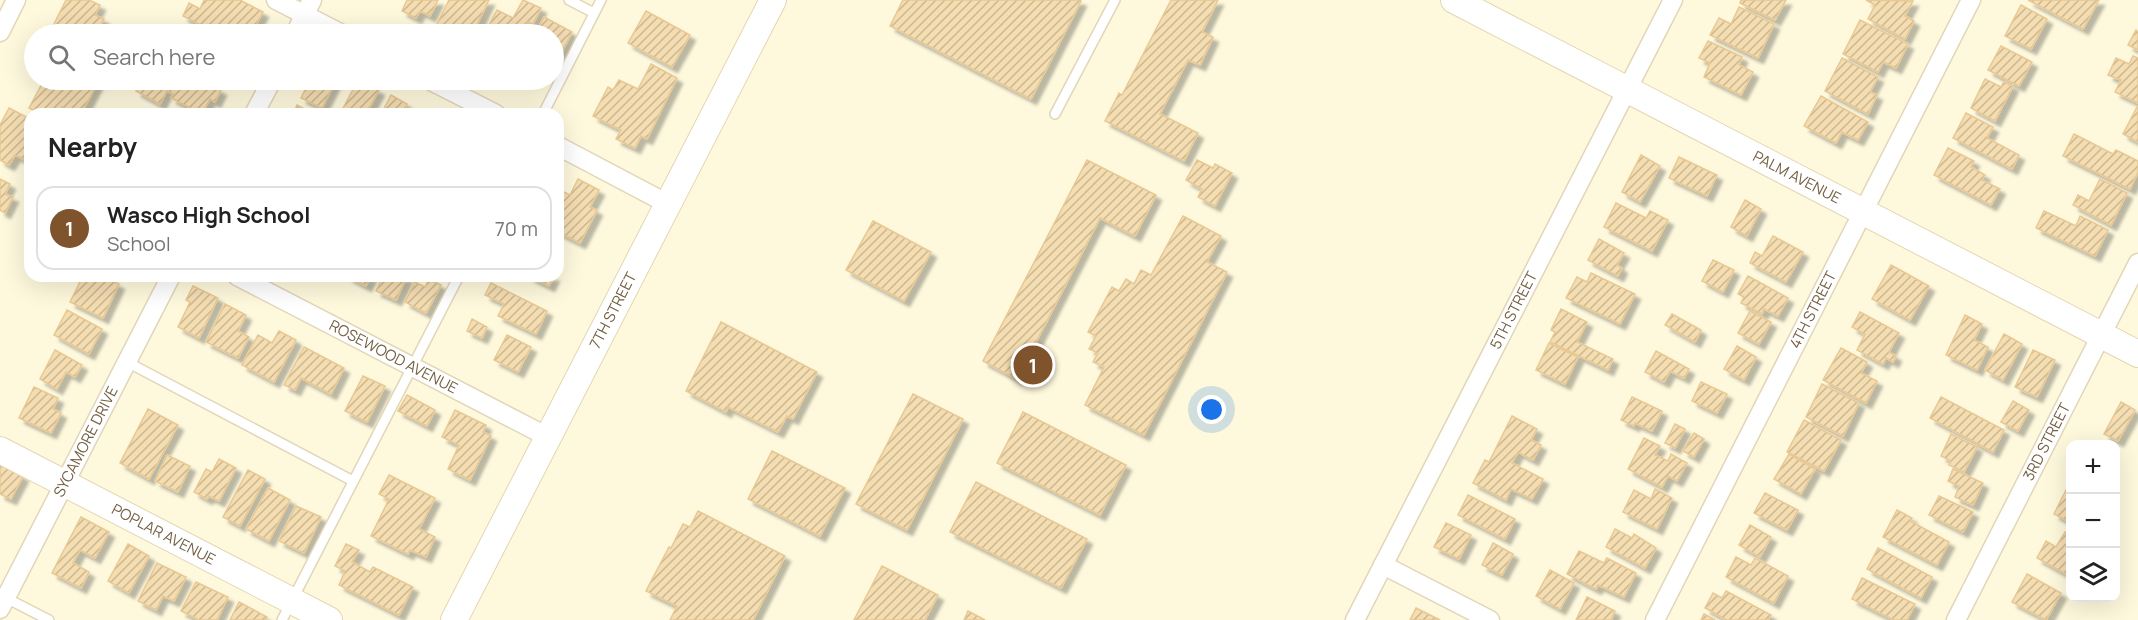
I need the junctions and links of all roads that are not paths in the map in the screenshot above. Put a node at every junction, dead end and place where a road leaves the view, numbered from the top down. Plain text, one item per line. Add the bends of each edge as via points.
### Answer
1 (16, 0) edge
2 (276, 0) edge
3 (569, 0) edge
4 (601, 0) edge
5 (773, 0) edge
6 (1115, 0) edge
7 (1454, 0) edge
8 (1673, 0) edge
9 (1971, 0) edge
10 (309, 8) edge
11 (594, 13) junction
12 (300, 24) edge
13 (329, 24) edge
14 (0, 32) edge
15 (564, 72) edge
16 (267, 90) edge
17 (448, 90) edge
18 (555, 90) edge
19 (1627, 90) junction
20 (257, 108) edge
21 (483, 108) edge
22 (546, 108) edge
23 (1055, 114) dead end
24 (564, 149) edge
25 (668, 204) junction
26 (1863, 212) junction
27 (2138, 263) edge
28 (168, 282) edge
29 (249, 282) edge
30 (456, 282) edge
31 (2102, 336) junction
32 (2138, 354) edge
33 (127, 362) junction
34 (412, 367) junction
35 (548, 437) junction
36 (0, 450) edge
37 (353, 481) junction
38 (65, 483) junction
39 (1383, 565) junction
40 (3, 603) edge
41 (287, 610) edge
42 (49, 620) edge
43 (329, 620) edge
44 (454, 620) edge
45 (1355, 620) edge
46 (1490, 620) edge
47 (1655, 620) edge
48 (1956, 620) edge

1 - 14 street
2 - 10 street
3 - 11 lane
4 - 11 lane
5 - 25 main road, 7TH STREET
6 - 23 lane
7 - 19 main road, PALM AVENUE
8 - 19 street, 5TH STREET
9 - 26 street, 4TH STREET
10 - 12 street
10 - 13 street
11 - 15 lane
16 - 20 street
17 - 21 street
18 - 22 lane
19 - 26 main road, PALM AVENUE
19 - 39 street, 5TH STREET
24 - 25 street
25 - 35 main road, 7TH STREET
26 - 31 main road, PALM AVENUE
26 - 47 street, 4TH STREET
27 - 31 street, 3RD STREET
28 - 33 street, SYCAMORE DRIVE
29 - 34 street, ROSEWOOD AVENUE
30 - 34 lane
31 - 32 main road, PALM AVENUE
31 - 48 street, 3RD STREET
33 - 37 lane
33 - 38 street, SYCAMORE DRIVE
34 - 35 street, ROSEWOOD AVENUE
34 - 37 lane
35 - 44 main road, 7TH STREET
36 - 38 main road, POPLAR AVENUE
37 - 41 lane
38 - 40 street, SYCAMORE DRIVE
38 - 41 main road, POPLAR AVENUE
39 - 45 street, 5TH STREET
39 - 46 street
40 - 42 lane
41 - 43 main road, POPLAR AVENUE

